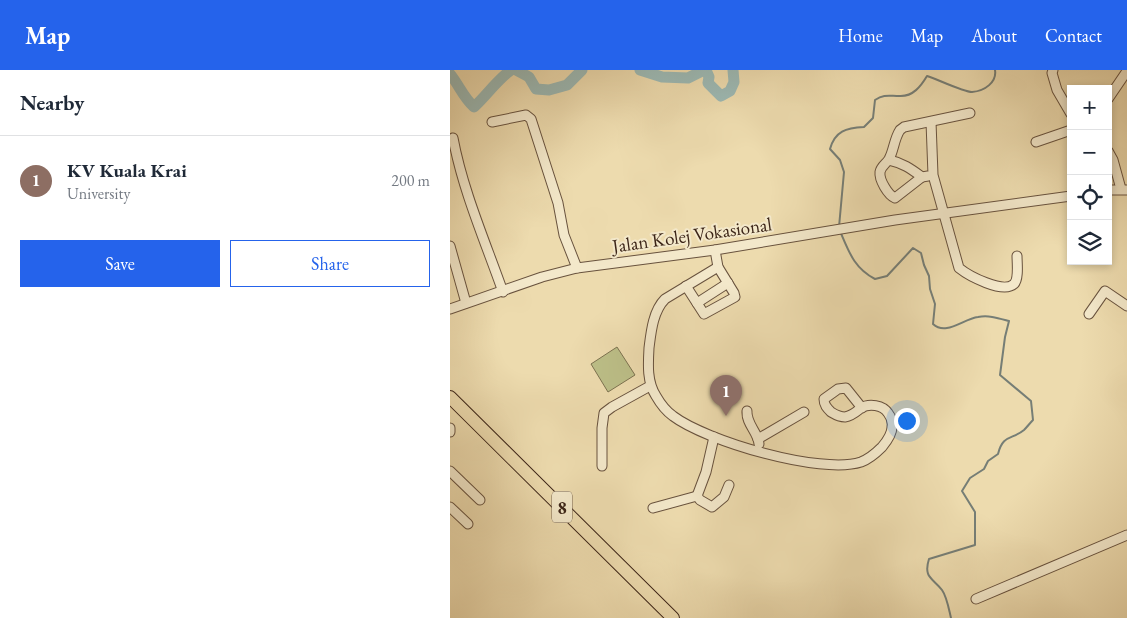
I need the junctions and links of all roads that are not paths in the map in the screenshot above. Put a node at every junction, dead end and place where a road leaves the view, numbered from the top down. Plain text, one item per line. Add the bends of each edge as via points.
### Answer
1 (1053, 70) edge
2 (1127, 71) edge
3 (1112, 93) edge
4 (1067, 107) edge
5 (970, 114) dead end
6 (492, 122) dead end
7 (931, 122) junction
8 (1067, 131) edge
9 (452, 138) dead end
10 (1036, 142) dead end
11 (1112, 158) edge
12 (889, 160) junction
13 (933, 175) junction
14 (922, 177) junction
15 (1124, 190) edge
16 (1067, 197) edge
17 (944, 214) junction
18 (450, 246) edge
19 (715, 250) junction
20 (1017, 256) dead end
21 (718, 267) junction
22 (577, 268) junction
23 (728, 283) junction
24 (686, 286) junction
25 (503, 292) junction
26 (466, 303) junction
27 (697, 303) junction
28 (1127, 306) edge
29 (450, 310) edge
30 (1089, 314) dead end
31 (650, 386) junction
32 (450, 397) edge
33 (862, 408) dead end
34 (747, 411) dead end
35 (804, 412) dead end
36 (450, 428) edge
37 (450, 432) edge
38 (714, 437) junction
39 (758, 439) junction
40 (757, 451) junction
41 (602, 466) dead end
42 (450, 471) edge
43 (729, 485) dead end
44 (698, 496) junction
45 (480, 500) dead end
46 (450, 507) edge
47 (653, 508) dead end
48 (468, 524) dead end
49 (1127, 535) edge
50 (976, 599) dead end
51 (673, 618) edge

1 - 4 street via 1057,90
2 - 3 street
5 - 7 street
6 - 22 street via 526,114 531,119 558,203 564,235
7 - 12 street via 900,130
7 - 13 street
8 - 10 street
9 - 25 street via 457,162
11 - 15 street
12 - 14 street via 912,168
12 - 14 street via 883,165 880,177 893,198
13 - 14 street
13 - 17 street
16 - 17 street, Jalan Kolej Vokasional
17 - 19 street, Jalan Kolej Vokasional
17 - 20 street via 957,263 962,270 991,285 1010,286 1016,280
18 - 26 street
19 - 21 street
19 - 22 street, Jalan Kolej Vokasional
21 - 23 street
21 - 24 street
22 - 25 street, Jalan Kolej Vokasional
23 - 27 street
23 - 27 street via 734,297 706,314
24 - 27 street
24 - 31 street via 660,304 650,334
25 - 26 street, Jalan Kolej Vokasional
26 - 29 street, Jalan Kolej Vokasional
28 - 30 street via 1105,292
31 - 38 street via 673,416
31 - 41 street via 604,413
32 - 51 highway, 8
33 - 40 street via 882,407 891,417 893,426 882,447 860,462 800,462
34 - 39 street
35 - 39 street
36 - 37 street
38 - 40 street
38 - 44 street
39 - 40 street
42 - 45 street
43 - 44 street via 724,497 712,507
44 - 47 street
46 - 48 street
49 - 50 street

